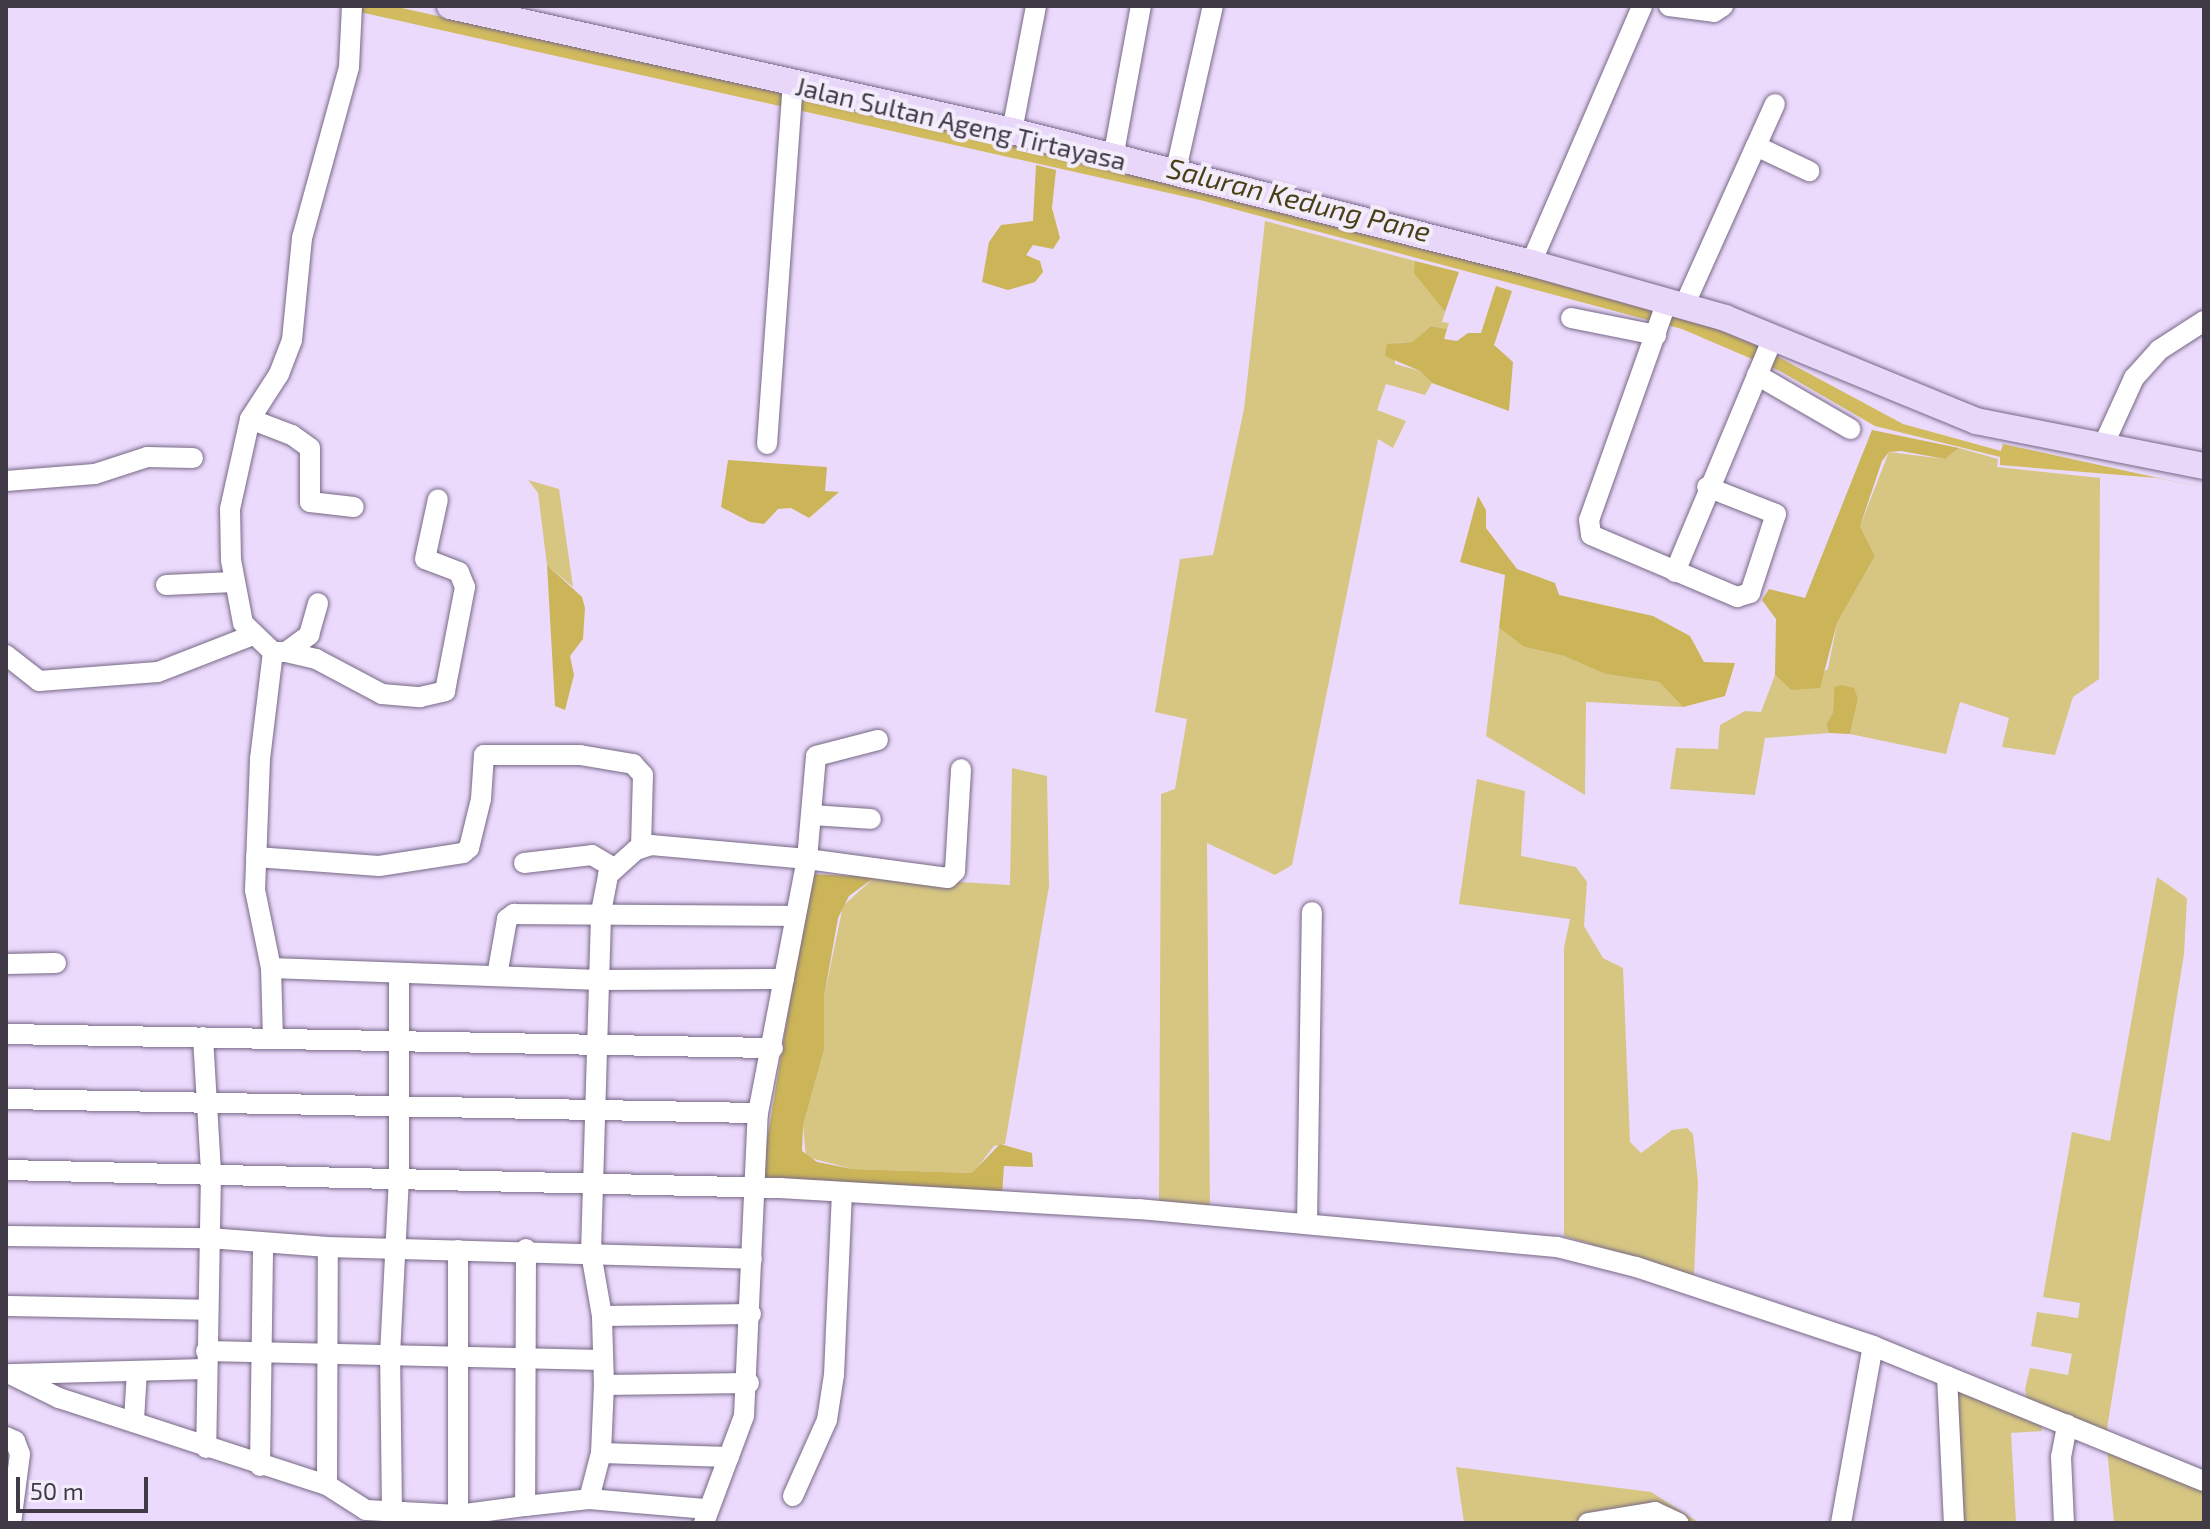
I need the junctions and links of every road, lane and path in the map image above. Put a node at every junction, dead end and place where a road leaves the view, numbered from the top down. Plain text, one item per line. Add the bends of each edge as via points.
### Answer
1 (450, 6) edge
2 (1036, 6) edge
3 (1141, 6) edge
4 (1213, 6) edge
5 (1642, 6) edge
6 (1669, 6) edge
7 (1723, 6) edge
8 (484, 10) edge
9 (352, 11) edge
10 (794, 87) junction
11 (1775, 104) dead end
12 (1012, 131) junction
13 (1756, 146) junction
14 (1113, 158) junction
15 (1809, 171) dead end
16 (1175, 174) junction
17 (1531, 263) junction
18 (1666, 314) junction
19 (1571, 318) dead end
20 (2204, 321) edge
21 (1772, 342) junction
22 (1759, 371) junction
23 (250, 419) junction
24 (1850, 429) dead end
25 (767, 444) dead end
26 (2103, 446) junction
27 (193, 458) dead end
28 (2204, 466) edge
29 (6, 481) edge
30 (1707, 487) junction
31 (438, 499) dead end
32 (354, 507) dead end
33 (1675, 572) junction
34 (234, 582) junction
35 (166, 585) dead end
36 (318, 603) dead end
37 (253, 635) junction
38 (280, 652) junction
39 (6, 655) edge
40 (878, 740) dead end
41 (961, 769) dead end
42 (811, 815) junction
43 (871, 819) dead end
44 (641, 847) junction
45 (256, 857) junction
46 (807, 859) junction
47 (524, 863) dead end
48 (614, 868) junction
49 (601, 912) junction
50 (1312, 912) dead end
51 (794, 916) junction
52 (56, 963) dead end
53 (6, 964) edge
54 (271, 968) junction
55 (399, 973) junction
56 (497, 976) junction
57 (784, 979) junction
58 (600, 980) junction
59 (6, 1034) edge
60 (203, 1037) junction
61 (273, 1039) junction
62 (400, 1042) junction
63 (600, 1047) junction
64 (773, 1048) junction
65 (6, 1099) edge
66 (205, 1102) junction
67 (401, 1109) junction
68 (597, 1111) junction
69 (758, 1113) junction
70 (6, 1170) edge
71 (211, 1173) junction
72 (399, 1177) junction
73 (594, 1184) junction
74 (755, 1187) junction
75 (842, 1193) junction
76 (1307, 1224) junction
77 (6, 1236) edge
78 (209, 1238) junction
79 (263, 1246) junction
80 (328, 1247) junction
81 (526, 1249) junction
82 (458, 1250) junction
83 (397, 1251) junction
84 (591, 1253) junction
85 (752, 1259) junction
86 (6, 1306) edge
87 (208, 1310) junction
88 (751, 1314) junction
89 (602, 1316) junction
90 (1873, 1346) junction
91 (262, 1354) junction
92 (325, 1354) junction
93 (390, 1355) junction
94 (456, 1358) junction
95 (206, 1360) junction
96 (523, 1360) junction
97 (603, 1360) junction
98 (137, 1371) junction
99 (8, 1374) edge
100 (1947, 1376) junction
101 (749, 1383) junction
102 (604, 1385) junction
103 (134, 1420) junction
104 (2067, 1425) junction
105 (6, 1437) edge
106 (206, 1448) junction
107 (601, 1453) junction
108 (729, 1457) junction
109 (260, 1466) junction
110 (2204, 1481) edge
111 (327, 1485) junction
112 (793, 1496) dead end
113 (589, 1499) junction
114 (525, 1506) junction
115 (392, 1512) junction
116 (458, 1515) junction
117 (705, 1516) edge
118 (11, 1523) edge
119 (1588, 1523) edge
120 (1679, 1523) edge
121 (1841, 1523) edge
122 (1954, 1523) edge
123 (2064, 1523) edge

1 - 8 main road, Jalan Sultan Ageng Tirtayasa
2 - 12 street
3 - 14 street
4 - 16 street
5 - 17 street
6 - 7 street via 1714,12
8 - 10 main road, Jalan Sultan Ageng Tirtayasa
9 - 23 street via 344,96 302,238 292,340 279,374
10 - 12 main road, Jalan Sultan Ageng Tirtayasa
10 - 25 street
11 - 13 street
12 - 14 main road, Jalan Sultan Ageng Tirtayasa
13 - 15 street
13 - 18 street
14 - 16 main road, Jalan Sultan Ageng Tirtayasa
16 - 17 main road, Jalan Sultan Ageng Tirtayasa
17 - 18 main road, Jalan Sultan Ageng Tirtayasa
18 - 19 street
18 - 21 main road, Jalan Sultan Ageng Tirtayasa
18 - 33 street via 1588,528 1595,540
20 - 26 street via 2159,350 2134,378
21 - 22 street
21 - 26 main road, Jalan Sultan Ageng Tirtayasa via 1976,421
22 - 24 street
22 - 30 street
23 - 32 street via 281,429 310,448 310,502
23 - 34 street via 230,509
26 - 28 main road, Jalan Sultan Ageng Tirtayasa
27 - 29 street via 147,457 95,474
30 - 33 street
30 - 33 street via 1776,514 1755,589 1737,597
31 - 38 street via 425,559 459,572 465,587 445,691 420,697 382,694 316,659
34 - 35 street
34 - 37 street via 243,623
36 - 38 street via 309,635
37 - 38 street
37 - 39 street via 158,672 39,681
38 - 45 street via 260,759
40 - 42 street via 816,756
41 - 46 street via 955,871 948,878
42 - 43 street
42 - 46 street
44 - 45 street via 643,775 633,764 580,755 484,755 481,799 469,848 463,853 364,867
44 - 46 street
44 - 48 street
45 - 54 street via 255,890
46 - 51 street
47 - 48 street via 592,855
48 - 49 street
49 - 51 street
49 - 56 street via 510,915
49 - 58 street
50 - 76 street
51 - 57 street
52 - 53 street
54 - 55 street
54 - 61 street
55 - 56 street
55 - 62 street
56 - 58 street
57 - 58 street
57 - 64 street
58 - 63 street
59 - 60 street
60 - 61 street
60 - 66 street
61 - 62 street
62 - 63 street
62 - 67 street
63 - 64 street
63 - 68 street
64 - 69 street
65 - 66 street
66 - 67 street
66 - 71 street
67 - 68 street
67 - 72 street
68 - 69 street
68 - 73 street
69 - 74 street
70 - 71 street
71 - 72 street
71 - 78 street
72 - 73 street
72 - 83 street
73 - 74 street
73 - 84 street
74 - 75 street
74 - 85 street
75 - 76 street
75 - 112 street via 834,1375 827,1420
76 - 90 street via 1557,1247
77 - 78 street
78 - 79 street
78 - 87 street
79 - 80 street
79 - 91 street
80 - 83 street
80 - 92 street
81 - 82 street
81 - 84 street
81 - 96 street
82 - 83 street
82 - 94 street
83 - 93 street
84 - 85 street
84 - 89 street
85 - 88 street
86 - 87 street
87 - 95 street
88 - 89 street
88 - 101 street
89 - 97 street
90 - 100 street
90 - 121 street
91 - 92 street
91 - 95 street
91 - 109 street
92 - 93 street
92 - 111 street
93 - 94 street
93 - 115 street
94 - 96 street
94 - 116 street
95 - 98 street
95 - 106 street
96 - 97 street
96 - 114 street
97 - 102 street
98 - 99 street
98 - 103 street
99 - 103 street via 59,1398
100 - 104 street
100 - 122 street
101 - 102 street
101 - 108 street
102 - 107 street
103 - 106 street
104 - 110 street
104 - 123 street via 2061,1457
105 - 118 street via 15,1441 20,1454
106 - 109 street
107 - 108 street
107 - 113 street
108 - 117 street
109 - 111 street
111 - 115 street via 366,1510
113 - 114 street
113 - 117 street
114 - 116 street
115 - 116 street
119 - 120 street via 1655,1512

